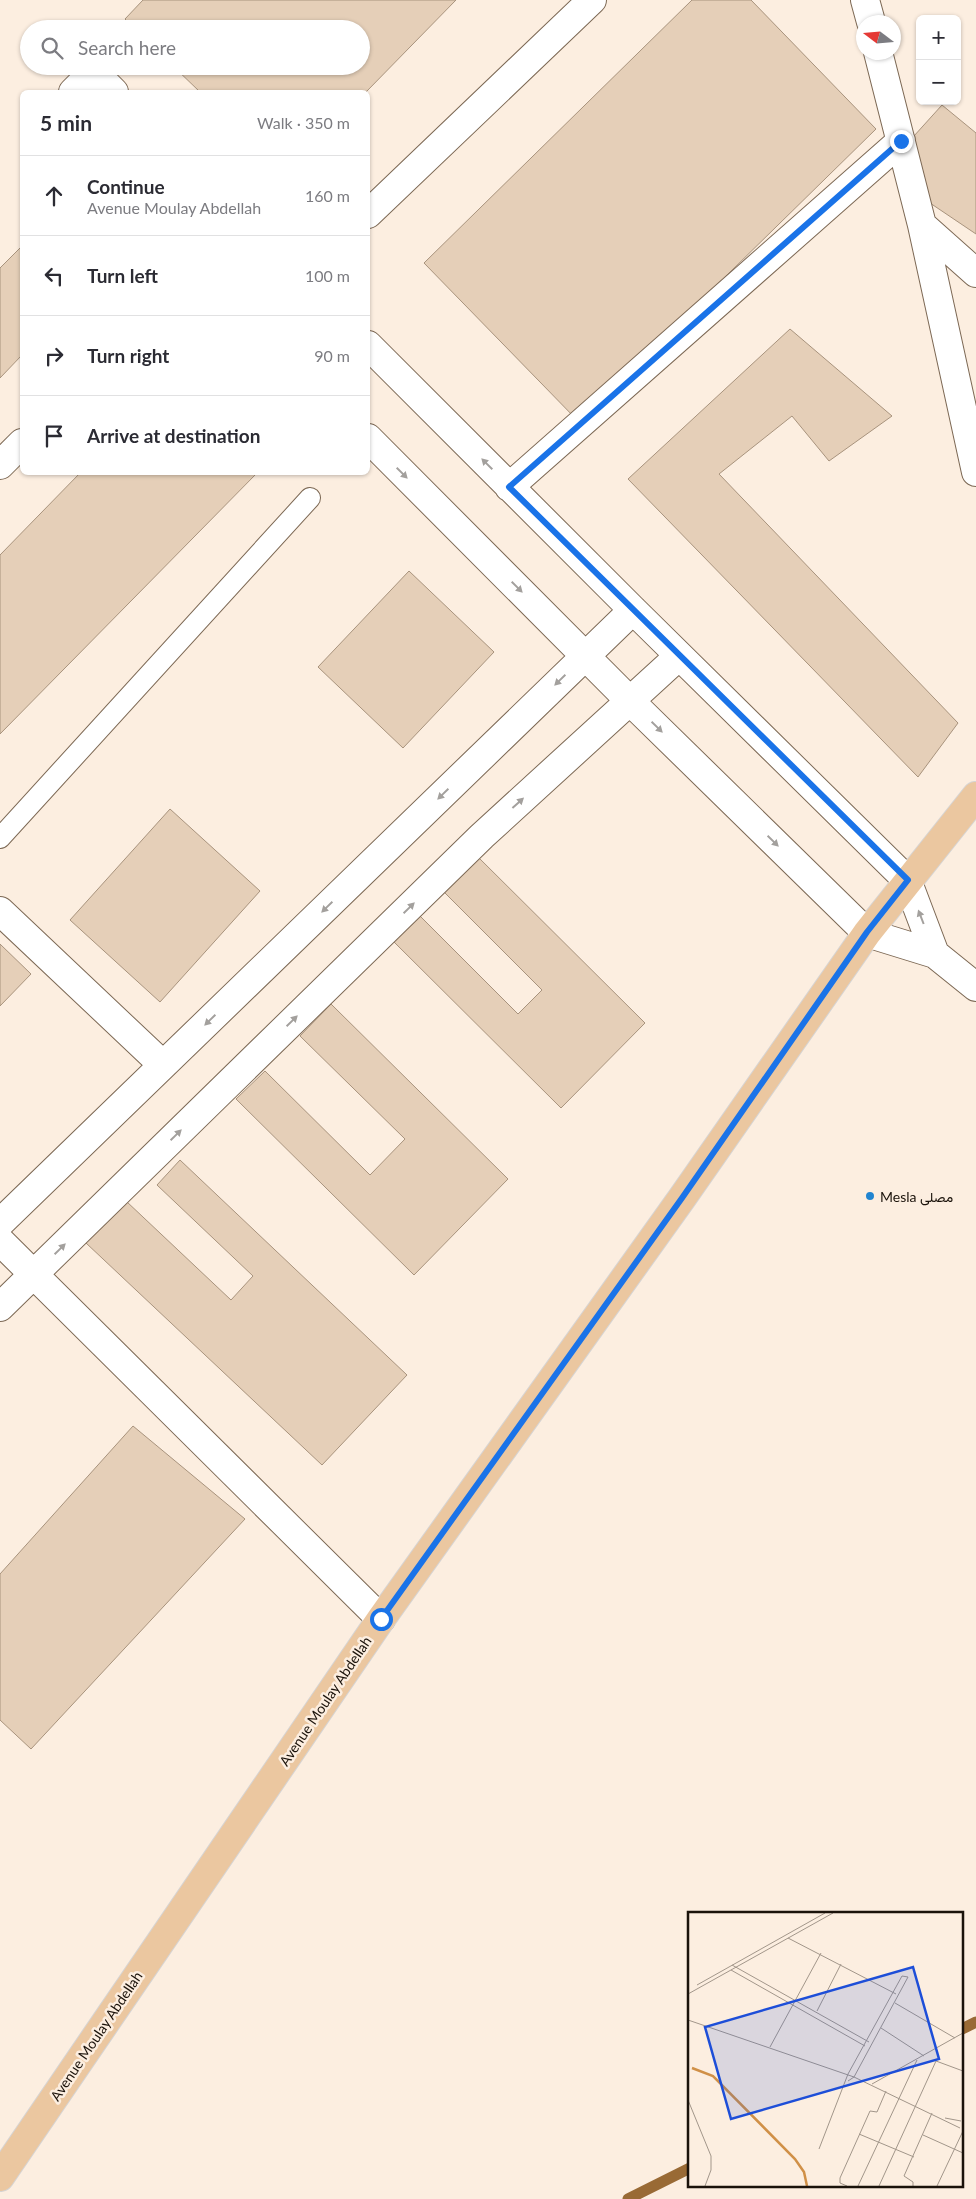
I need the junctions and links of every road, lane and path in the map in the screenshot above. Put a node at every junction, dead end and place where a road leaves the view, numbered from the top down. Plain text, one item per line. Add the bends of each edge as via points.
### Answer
1 (592, 0) edge
2 (865, 0) edge
3 (868, 15) edge
4 (880, 60) edge
5 (75, 90) edge
6 (112, 90) edge
7 (901, 141) junction
8 (370, 212) edge
9 (922, 225) junction
10 (976, 273) edge
11 (370, 347) edge
12 (370, 440) edge
13 (20, 445) edge
14 (0, 466) edge
15 (976, 472) edge
16 (509, 487) junction
17 (310, 498) dead end
18 (632, 610) junction
19 (586, 655) junction
20 (679, 656) junction
21 (631, 702) junction
22 (976, 796) edge
23 (0, 838) edge
24 (908, 880) junction
25 (0, 911) edge
26 (867, 932) junction
27 (935, 954) junction
28 (976, 987) edge
29 (163, 1065) junction
30 (0, 1222) edge
31 (0, 1241) edge
32 (34, 1274) junction
33 (0, 1307) edge
34 (381, 1619) junction
35 (0, 2177) edge

1 - 8 street
2 - 3 street
4 - 7 street
5 - 6 street via 92,78
7 - 9 street
7 - 16 street
9 - 10 street
9 - 15 street
16 -> 11 street
12 -> 19 street
13 - 14 street
16 - 18 street
17 - 23 lane
18 - 19 street
18 - 20 street
19 - 21 street
19 -> 29 street
20 - 21 street
20 - 24 street
21 -> 26 street
32 -> 21 street via 482,836
22 - 24 main road, Avenue Moulay Abdellah
24 - 26 main road, Avenue Moulay Abdellah
27 -> 24 street
25 - 29 street
26 - 27 street
26 - 34 main road, Avenue Moulay Abdellah
27 - 28 street
29 - 30 street
31 - 32 street
32 - 33 street
32 - 34 street
34 - 35 main road, Avenue Moulay Abdellah

